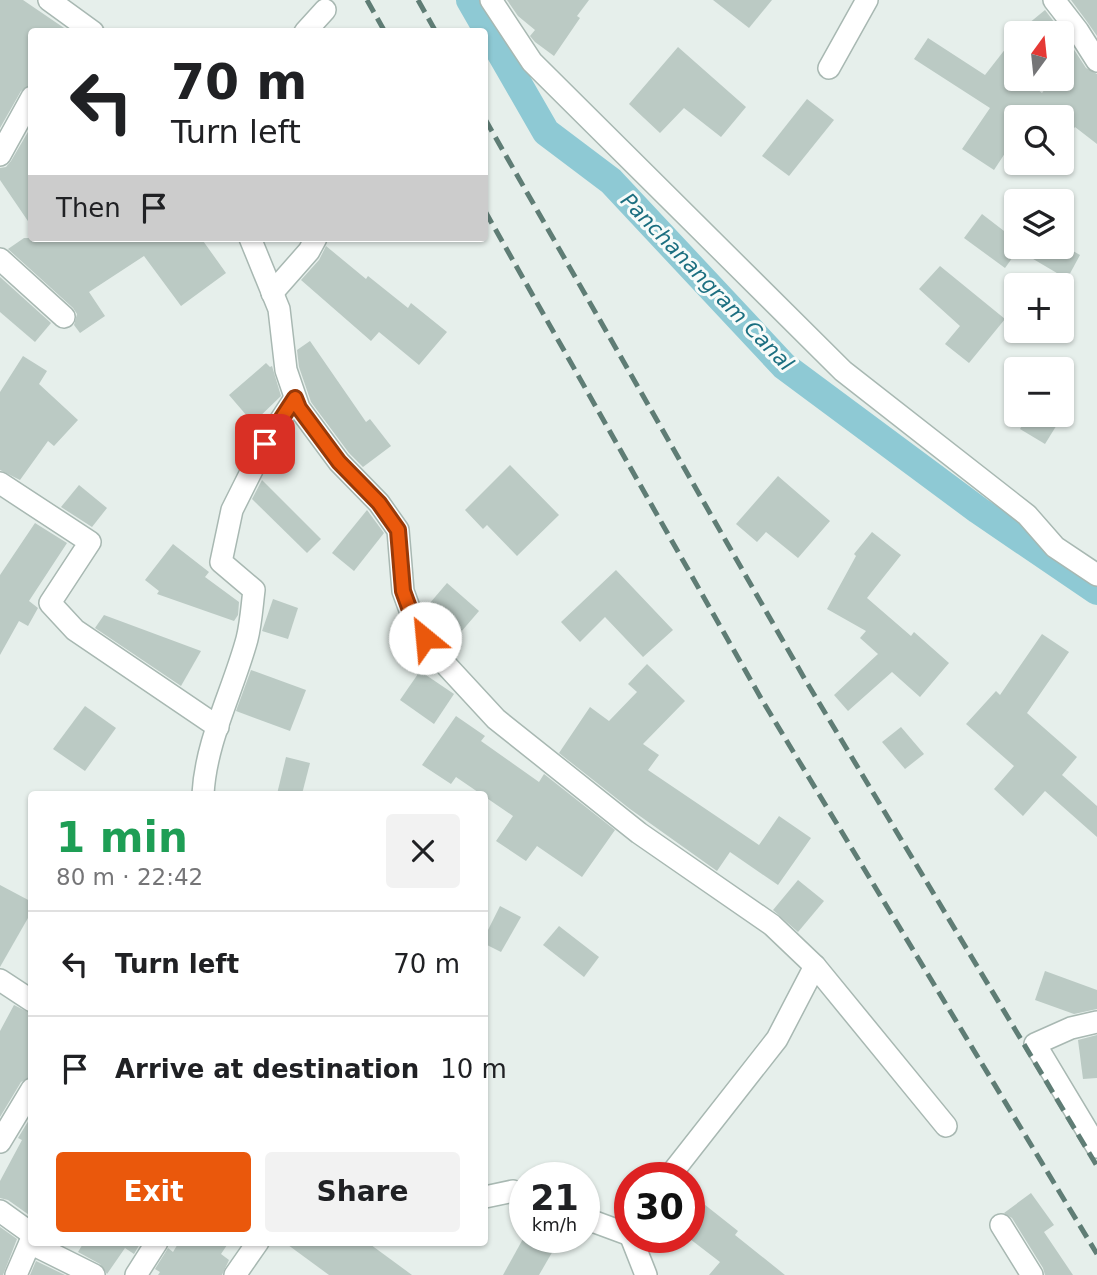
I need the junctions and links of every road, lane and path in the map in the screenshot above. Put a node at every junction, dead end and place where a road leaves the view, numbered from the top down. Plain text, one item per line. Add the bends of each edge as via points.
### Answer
1 (50, 0) edge
2 (491, 0) edge
3 (867, 0) edge
4 (1054, 0) edge
5 (325, 10) dead end
6 (71, 25) edge
7 (309, 28) edge
8 (1097, 61) edge
9 (829, 68) dead end
10 (28, 104) edge
11 (0, 155) edge
12 (252, 242) edge
13 (314, 242) edge
14 (0, 259) edge
15 (272, 293) junction
16 (64, 317) dead end
17 (295, 398) junction
18 (0, 483) edge
19 (1097, 575) edge
20 (218, 727) junction
21 (203, 791) edge
22 (815, 965) junction
23 (0, 980) edge
24 (28, 998) edge
25 (1097, 1022) edge
26 (28, 1096) edge
27 (946, 1126) dead end
28 (0, 1142) edge
29 (1097, 1147) edge
30 (681, 1162) edge
31 (509, 1192) edge
32 (488, 1196) edge
33 (0, 1211) edge
34 (1000, 1225) dead end
35 (28, 1235) edge
36 (28, 1245) edge
37 (45, 1246) edge
38 (154, 1246) edge
39 (255, 1246) edge
40 (638, 1253) edge
41 (16, 1275) edge
42 (94, 1275) edge
43 (136, 1275) edge
44 (235, 1275) edge
45 (646, 1275) edge
46 (1032, 1275) edge

1 - 6 street
2 - 19 street via 532,62 843,371 1027,515 1055,547
3 - 9 street
4 - 8 street
5 - 7 street
10 - 11 street
12 - 15 street
13 - 15 street
14 - 16 street
15 - 17 street
17 - 20 street via 265,444 232,510 221,562 254,590 248,637
17 - 22 street via 339,462 398,530 403,591 415,624 435,653 496,719 639,833 772,925
18 - 20 street via 90,542 50,603 75,630
20 - 21 street
22 - 27 street
22 - 30 street via 777,1039
23 - 24 street
25 - 29 street via 1035,1044
26 - 28 street
31 - 32 street
33 - 35 street
34 - 46 street
36 - 41 street
37 - 42 street
38 - 43 street
39 - 44 street
40 - 45 street

